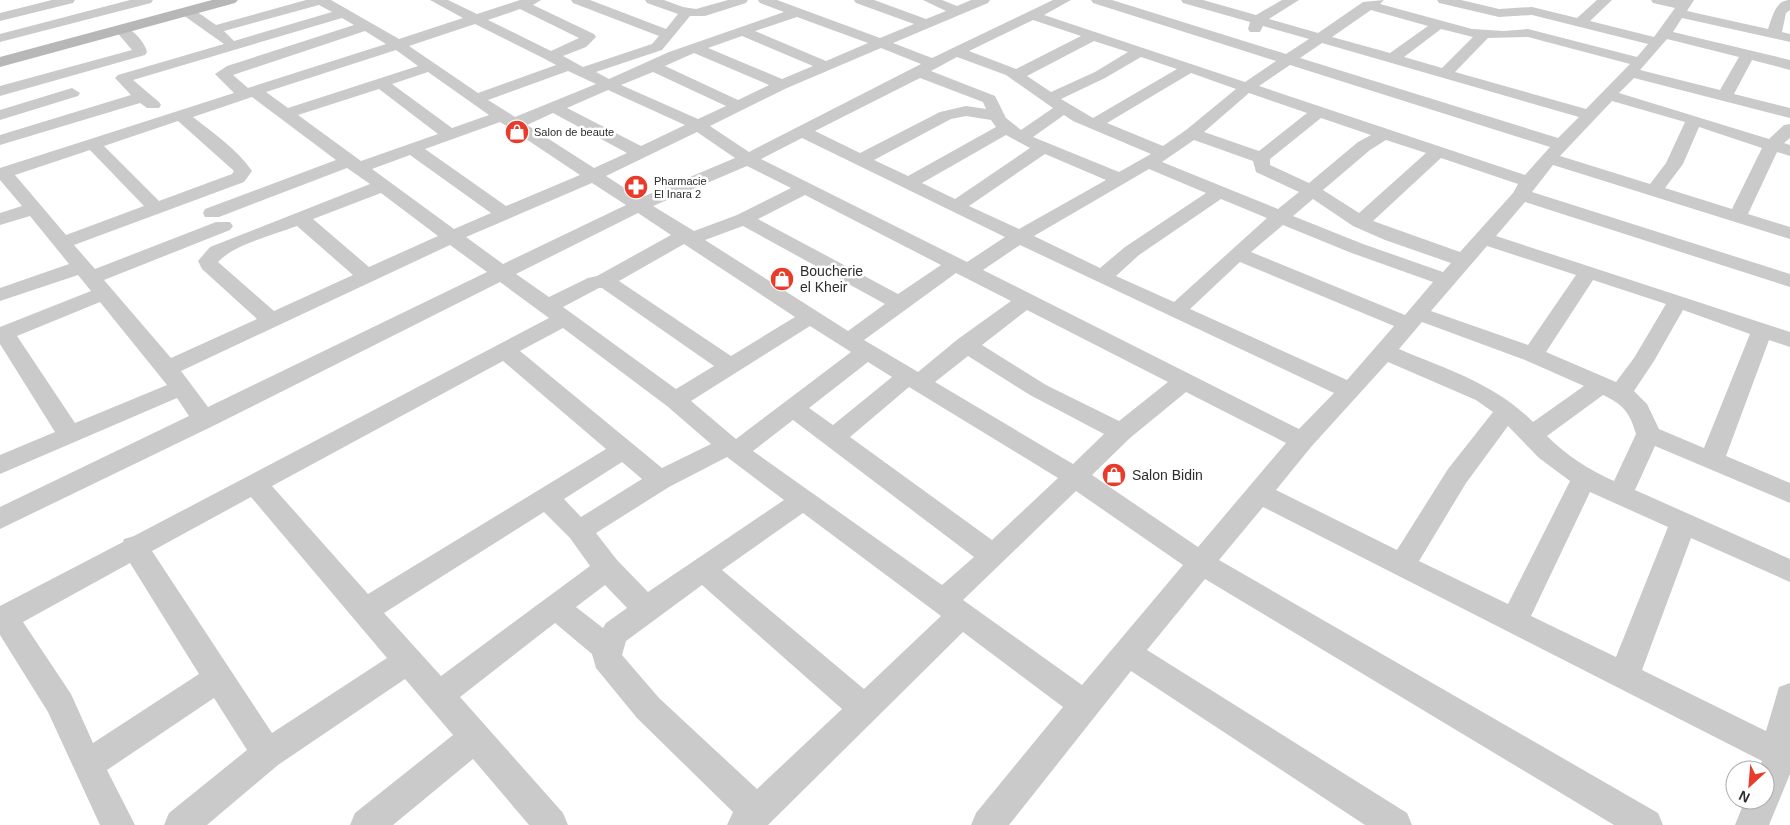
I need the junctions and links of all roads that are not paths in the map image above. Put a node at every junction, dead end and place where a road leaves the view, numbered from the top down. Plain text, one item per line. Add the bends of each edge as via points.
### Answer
1 (68, 0) edge
2 (146, 0) edge
3 (230, 0) edge
4 (437, 0) edge
5 (578, 0) edge
6 (652, 0) edge
7 (741, 0) edge
8 (861, 0) edge
9 (930, 0) edge
10 (983, 0) edge
11 (1064, 0) edge
12 (1098, 0) edge
13 (1188, 0) edge
14 (1292, 0) edge
15 (1444, 0) edge
16 (1539, 0) edge
17 (1605, 0) edge
18 (774, 1) edge
19 (527, 2) edge
20 (1468, 2) edge
21 (1217, 3) edge
22 (1372, 3) edge
23 (1676, 5) edge
24 (958, 10) junction
25 (1528, 10) junction
26 (1786, 10) edge
27 (188, 12) junction
28 (685, 12) junction
29 (796, 12) junction
30 (343, 13) junction
31 (1499, 13) junction
32 (1032, 15) junction
33 (0, 17) edge
34 (475, 19) junction
35 (1257, 20) junction
36 (1580, 22) junction
37 (927, 24) junction
38 (1175, 24) junction
39 (1439, 24) junction
40 (366, 26) junction
41 (122, 30) junction
42 (214, 30) junction
43 (744, 32) junction
44 (1160, 32) dead end
45 (667, 34) junction
46 (1528, 34) junction
47 (1774, 34) junction
48 (1483, 35) junction
49 (1092, 36) junction
50 (4, 37) edge
51 (1660, 38) junction
52 (1790, 38) edge
53 (1317, 39) junction
54 (397, 44) junction
55 (881, 44) junction
56 (235, 45) junction
57 (1247, 46) junction
58 (657, 47) junction
59 (1138, 47) junction
60 (695, 48) junction
61 (140, 52) junction
62 (957, 52) junction
63 (209, 53) junction
64 (32, 54) junction
65 (674, 55) junction
66 (550, 56) junction
67 (1747, 56) junction
68 (1287, 59) junction
69 (1391, 60) junction
70 (0, 62) edge
71 (1790, 65) edge
72 (653, 66) junction
73 (825, 66) junction
74 (429, 67) junction
75 (1635, 67) junction
76 (576, 68) junction
77 (926, 68) junction
78 (1189, 68) junction
79 (232, 69) junction
80 (152, 70) junction
81 (1016, 75) junction
82 (1444, 75) junction
83 (381, 83) junction
84 (609, 85) junction
85 (782, 85) junction
86 (1247, 87) junction
87 (0, 91) edge
88 (250, 92) junction
89 (72, 93) dead end
90 (1607, 95) junction
91 (1725, 96) junction
92 (142, 97) junction
93 (476, 99) junction
94 (1048, 99) junction
95 (739, 106) junction
96 (555, 108) junction
97 (1063, 108) junction
98 (1319, 111) junction
99 (1790, 113) edge
100 (286, 114) junction
101 (0, 115) edge
102 (1588, 115) junction
103 (176, 116) junction
104 (508, 120) junction
105 (1694, 120) junction
106 (1094, 124) junction
107 (700, 126) junction
108 (1008, 128) junction
109 (1790, 129) edge
110 (801, 131) junction
111 (1384, 133) junction
112 (1192, 134) junction
113 (450, 135) junction
114 (0, 140) edge
115 (92, 144) junction
116 (1772, 145) junction
117 (412, 148) junction
118 (1042, 148) junction
119 (1555, 151) junction
120 (1438, 152) junction
121 (1790, 152) edge
122 (641, 153) junction
123 (1165, 153) junction
124 (1261, 158) junction
125 (748, 159) junction
126 (860, 160) junction
127 (1146, 162) junction
128 (353, 164) junction
129 (5, 167) edge
130 (594, 175) junction
131 (1120, 179) junction
132 (907, 184) junction
133 (382, 186) junction
134 (805, 188) junction
135 (1525, 188) junction
136 (1654, 191) junction
137 (1220, 192) junction
138 (1313, 192) junction
139 (189, 197) junction
140 (640, 205) junction
141 (955, 208) junction
142 (32, 209) junction
143 (157, 209) junction
144 (505, 214) junction
145 (1283, 217) junction
146 (1738, 217) junction
147 (300, 218) junction
148 (0, 219) edge
149 (744, 219) junction
150 (217, 220) junction
151 (1360, 222) junction
152 (1790, 233) edge
153 (689, 236) junction
154 (451, 237) junction
155 (1019, 237) junction
156 (1482, 238) junction
157 (62, 243) junction
158 (228, 246) junction
159 (1237, 254) junction
160 (1463, 260) junction
161 (962, 268) junction
162 (1588, 272) junction
163 (500, 273) junction
164 (368, 277) junction
165 (1102, 277) junction
166 (91, 279) junction
167 (1446, 280) junction
168 (1790, 281) edge
169 (603, 282) junction
170 (0, 295) edge
171 (1026, 300) junction
172 (1678, 301) junction
173 (899, 304) junction
174 (1176, 311) junction
175 (555, 313) junction
176 (810, 317) junction
177 (1412, 318) junction
178 (272, 321) junction
179 (1762, 331) junction
180 (2, 334) edge
181 (1790, 340) edge
182 (966, 344) junction
183 (859, 345) junction
184 (504, 350) junction
185 (1382, 351) junction
186 (1533, 355) junction
187 (730, 366) junction
188 (173, 378) junction
189 (915, 379) junction
190 (1184, 381) junction
191 (1611, 389) junction
192 (1350, 391) junction
193 (675, 400) junction
194 (793, 408) junction
195 (1507, 410) junction
196 (206, 420) junction
197 (1121, 432) junction
198 (69, 434) junction
199 (1532, 434) junction
200 (1648, 434) junction
201 (833, 438) junction
202 (1302, 441) junction
203 (733, 448) junction
204 (623, 450) junction
205 (1712, 460) junction
206 (0, 465) edge
207 (1074, 476) junction
208 (1584, 478) junction
209 (660, 480) junction
210 (254, 483) junction
211 (1258, 493) junction
212 (1621, 493) junction
213 (1790, 493) edge
214 (546, 497) junction
215 (804, 498) junction
216 (0, 519) edge
217 (1683, 523) junction
218 (579, 532) junction
219 (134, 546) junction
220 (993, 556) junction
221 (1202, 563) junction
222 (1402, 565) junction
223 (607, 568) junction
224 (703, 570) junction
225 (1790, 571) edge
226 (556, 606) junction
227 (646, 609) junction
228 (952, 609) junction
229 (365, 610) junction
230 (2, 618) edge
231 (1514, 621) junction
232 (607, 649) junction
233 (1128, 653) junction
234 (409, 660) junction
235 (1624, 676) junction
236 (219, 678) junction
237 (439, 696) junction
238 (1790, 697) edge
239 (1085, 705) junction
240 (864, 709) junction
241 (474, 737) junction
242 (267, 754) junction
243 (1786, 757) edge
244 (87, 765) junction
245 (1775, 776) edge
246 (1758, 810) edge
247 (750, 818) edge
248 (118, 825) edge
249 (181, 825) edge
250 (367, 825) edge
251 (551, 825) edge
252 (988, 825) edge
253 (1394, 825) edge
254 (1646, 825) edge
255 (1752, 825) edge

1 - 33 street
2 - 50 street
3 - 27 main road
4 - 34 street
5 - 45 street
6 - 28 street
7 - 28 street via 707,12
8 - 37 street
9 - 24 street
10 - 24 street
11 - 32 street
12 - 38 street
13 - 21 street
14 - 35 street
15 - 20 street
16 - 25 street
17 - 36 street
18 - 29 street
19 - 34 street
19 - 66 street via 588,37 581,44
20 - 31 street
21 - 35 street
22 - 39 street
22 - 53 street
23 - 47 street
23 - 51 street
24 - 37 street
25 - 31 street
25 - 36 street
26 - 47 street
27 - 41 main road
27 - 42 street
28 - 45 street
29 - 43 street
29 - 55 street
30 - 40 street
30 - 42 street via 321,0
30 - 56 street
31 - 46 street
32 - 49 street
32 - 62 street
34 - 54 street
34 - 66 street
35 - 53 street
35 - 57 street
36 - 51 street
37 - 55 street
38 - 44 street
38 - 57 street
39 - 48 street
39 - 69 street
40 - 54 street
40 - 79 street
41 - 61 street
41 - 64 main road
42 - 56 street
43 - 60 street
43 - 73 street
45 - 58 street
46 - 48 street
46 - 75 street
47 - 52 street
48 - 82 street
49 - 59 street
49 - 81 street
50 - 64 street
51 - 67 street
51 - 75 street
53 - 68 street
53 - 69 street
54 - 74 street
54 - 88 street
55 - 73 street
55 - 77 street
56 - 63 street
57 - 68 street
58 - 65 street
58 - 76 street
59 - 78 street
59 - 94 street via 1100,75
60 - 65 street
60 - 85 street
61 - 80 street
61 - 87 street
62 - 77 street
62 - 81 street
63 - 79 street
63 - 80 street
64 - 70 main road
65 - 72 street
66 - 76 street
67 - 71 street
67 - 91 street
68 - 86 street
68 - 119 street
69 - 82 street
72 - 84 street
72 - 95 street
73 - 85 street
74 - 83 street
74 - 93 street
75 - 90 street
75 - 91 street
76 - 84 street
76 - 93 street
77 - 108 street via 989,99
77 - 110 street
78 - 86 street
78 - 106 street
79 - 88 street via 222,74
80 - 92 street via 124,78
81 - 94 street
82 - 102 street
83 - 100 street
83 - 113 street
84 - 96 street
84 - 107 street
85 - 95 street
86 - 98 street
86 - 112 street
88 - 100 street
88 - 103 street
89 - 101 street
90 - 102 street
90 - 105 street
91 - 99 street
92 - 103 street
92 - 114 street
93 - 104 street
94 - 97 street
95 - 107 street
96 - 104 street
96 - 122 street
97 - 106 street
97 - 108 street
98 - 111 street
98 - 124 street
100 - 128 street
102 - 119 street
103 - 115 street
103 - 139 street via 234,160 243,171 238,178
104 - 113 street
104 - 130 street
105 - 116 street
105 - 136 street via 1674,164
106 - 123 street
107 - 122 street
107 - 125 street
108 - 118 street
108 - 126 street via 966,111 946,114
108 - 132 street
109 - 116 street
110 - 125 street
110 - 126 street
111 - 120 street
111 - 138 street via 1364,146
112 - 123 street
112 - 124 street
113 - 117 street
115 - 129 street
115 - 143 street
116 - 121 street
116 - 146 street
117 - 128 street
117 - 144 street
118 - 131 street
118 - 141 street
119 - 135 street
119 - 136 street
120 - 135 street
120 - 151 street
122 - 130 street
123 - 127 street
124 - 138 street via 1262,168
125 - 134 street
125 - 140 street
126 - 132 street
127 - 131 street
127 - 137 street
128 - 133 street
128 - 150 street
129 - 142 street
130 - 140 street
130 - 144 street
131 - 155 street
132 - 141 street
133 - 147 street
133 - 154 street
134 - 149 street
134 - 161 street
135 - 156 street
135 - 168 street
136 - 146 street
137 - 145 street
137 - 165 street via 1132,252
138 - 145 street
138 - 151 street
139 - 143 street
139 - 150 street
140 - 153 street
140 - 163 street
141 - 155 street
142 - 148 street
142 - 157 street
143 - 157 street
144 - 154 street
145 - 159 street
145 - 167 street via 1356,248
146 - 152 street
147 - 158 street
147 - 164 street
149 - 153 street
149 - 173 street
150 - 158 street
150 - 166 street
151 - 160 street
153 - 169 street
153 - 176 street
154 - 163 street
154 - 164 street
155 - 161 street
155 - 165 street
156 - 160 street
156 - 162 street
157 - 166 street
158 - 178 street via 217,251 208,261 212,269
159 - 174 street
159 - 177 street
160 - 167 street
161 - 171 street
161 - 173 street
162 - 172 street
162 - 186 street
163 - 175 street
163 - 196 street
164 - 178 street
165 - 174 street
166 - 170 street
166 - 180 street
166 - 188 street
167 - 177 street
169 - 175 street via 595,282
169 - 187 street via 608,282
171 - 182 street
171 - 190 street
172 - 179 street
172 - 191 street via 1643,361
173 - 183 street
174 - 192 street
175 - 184 street
175 - 193 street
176 - 183 street
176 - 187 street
177 - 185 street
177 - 186 street
178 - 188 street
179 - 181 street
179 - 205 street
180 - 198 street
182 - 189 street
182 - 197 street via 1038,390
183 - 189 street
183 - 194 street
184 - 204 street
184 - 210 street
185 - 192 street
185 - 195 street via 1484,394
186 - 191 street
187 - 193 street
188 - 196 street
188 - 198 street
189 - 201 street
189 - 207 street
190 - 197 street
190 - 202 street
191 - 199 street
191 - 200 street via 1633,399
192 - 202 street
193 - 203 street
194 - 201 street
194 - 203 street
195 - 199 street
195 - 222 street via 1457,476
196 - 216 street
197 - 207 street
198 - 206 street
199 - 208 street via 1548,452
200 - 205 street
200 - 212 street
201 - 220 street
202 - 211 street
203 - 209 street
203 - 215 street
204 - 209 street
204 - 214 street
205 - 213 street
207 - 220 street
207 - 221 street
208 - 212 street
208 - 231 street
209 - 218 street
210 - 219 street
210 - 229 street
211 - 221 street
211 - 222 street
212 - 217 street
214 - 218 street
214 - 229 street
215 - 224 street
215 - 228 street
217 - 225 street
217 - 235 street
218 - 223 street
219 - 230 street
219 - 236 street
220 - 228 street
221 - 233 street
221 - 254 street
222 - 231 street
223 - 226 street
223 - 227 street
224 - 227 street
224 - 240 street
226 - 232 street
226 - 237 street
227 - 232 street via 616,632
228 - 239 street
228 - 240 street
229 - 234 street
230 - 244 street via 60,704
231 - 235 street
232 - 247 street via 607,659 648,708
233 - 239 street
233 - 253 street
234 - 237 street
234 - 242 street
235 - 243 street
236 - 242 street
236 - 244 street
237 - 241 street
238 - 243 street via 1782,730
239 - 252 street
240 - 247 street
241 - 250 street
241 - 251 street
242 - 249 street
243 - 245 street
244 - 248 street
246 - 255 street

